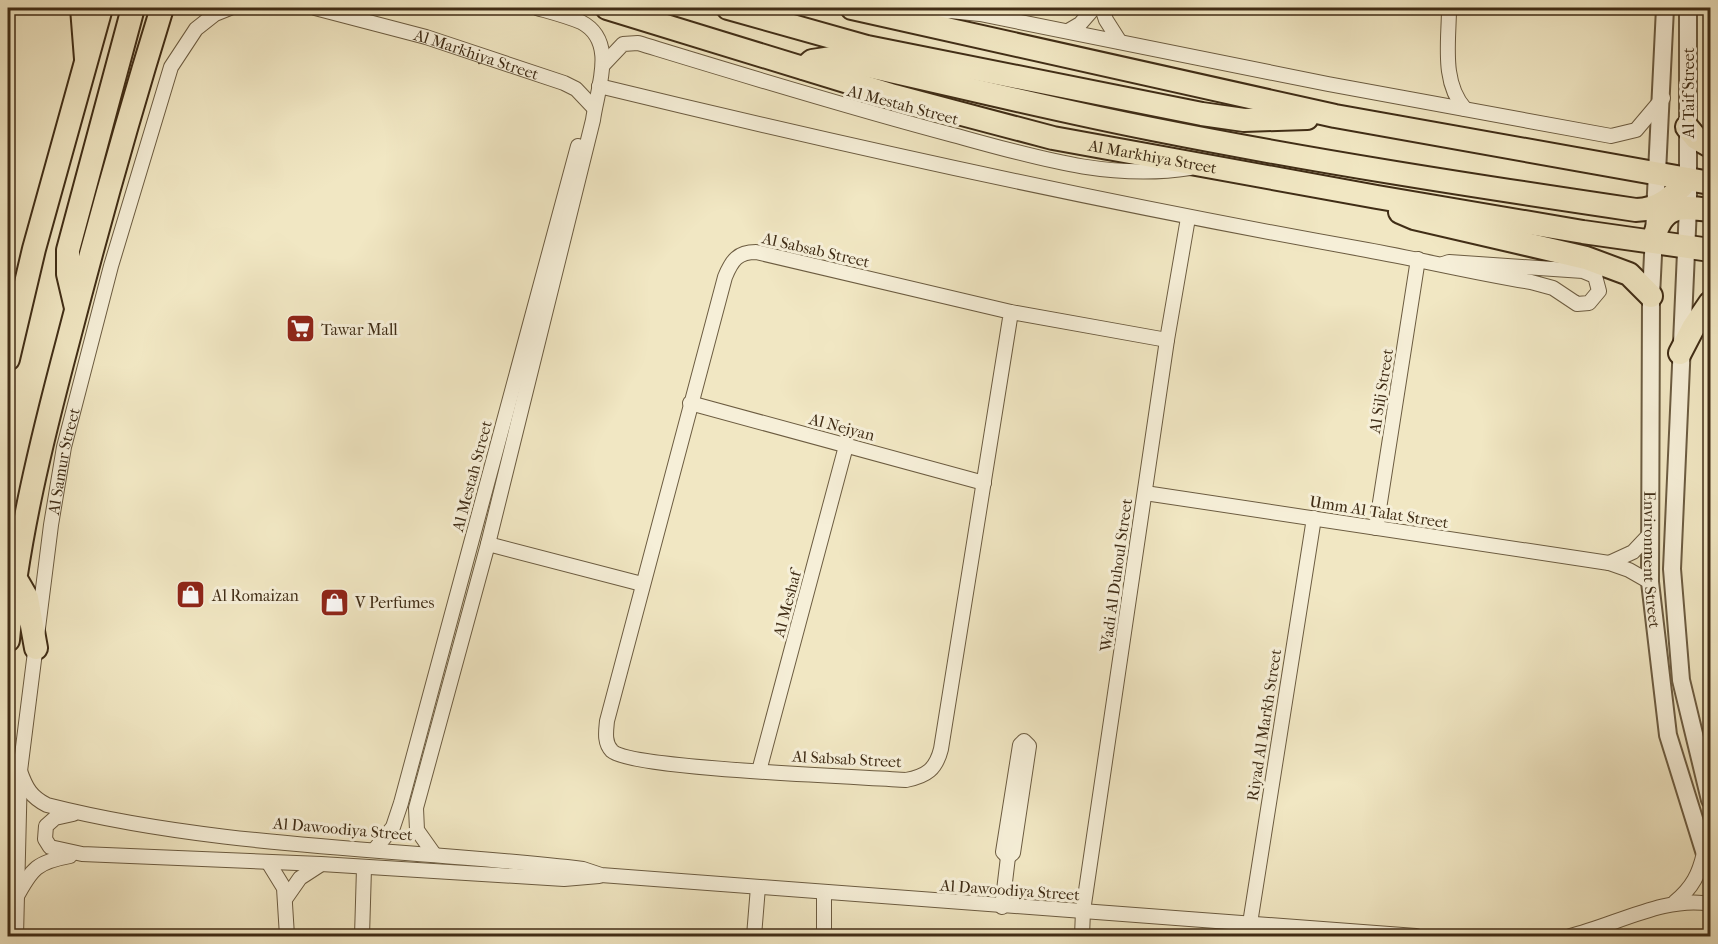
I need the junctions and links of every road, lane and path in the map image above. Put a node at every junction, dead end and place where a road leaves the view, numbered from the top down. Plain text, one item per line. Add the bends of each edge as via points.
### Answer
1 (82, 8) edge
2 (101, 8) edge
3 (133, 8) edge
4 (162, 8) edge
5 (230, 8) edge
6 (315, 8) edge
7 (537, 8) edge
8 (607, 8) edge
9 (728, 8) edge
10 (852, 8) edge
11 (1094, 8) edge
12 (1102, 8) edge
13 (1449, 8) edge
14 (1665, 8) edge
15 (1688, 8) edge
16 (911, 21) junction
17 (1068, 31) junction
18 (1120, 42) junction
19 (86, 59) junction
20 (604, 64) junction
21 (804, 68) junction
22 (1449, 70) junction
23 (599, 86) junction
24 (1663, 98) junction
25 (1431, 101) junction
26 (594, 108) junction
27 (1465, 109) junction
28 (1335, 116) junction
29 (1687, 127) junction
30 (1710, 146) edge
31 (1207, 166) junction
32 (1658, 175) junction
33 (1688, 179) junction
34 (1710, 183) edge
35 (1390, 199) junction
36 (1656, 206) junction
37 (1699, 209) edge
38 (1188, 218) junction
39 (1653, 241) junction
40 (1686, 246) junction
41 (1710, 250) edge
42 (1418, 259) junction
43 (1443, 264) junction
44 (1651, 296) junction
45 (1709, 307) edge
46 (76, 308) junction
47 (1011, 312) junction
48 (1167, 340) junction
49 (1680, 353) junction
50 (8, 359) edge
51 (690, 403) junction
52 (846, 446) junction
53 (984, 483) junction
54 (1145, 493) junction
55 (1314, 518) junction
56 (1376, 528) junction
57 (1650, 534) junction
58 (488, 544) junction
59 (1609, 563) junction
60 (16, 579) junction
61 (1650, 582) junction
62 (642, 584) junction
63 (8, 640) edge
64 (36, 648) junction
65 (20, 771) junction
66 (759, 771) junction
67 (1710, 793) edge
68 (1016, 802) dead end
69 (82, 813) junction
70 (415, 818) junction
71 (375, 849) junction
72 (403, 851) junction
73 (1704, 853) junction
74 (81, 854) junction
75 (434, 854) junction
76 (268, 862) junction
77 (321, 864) junction
78 (364, 868) junction
79 (388, 870) junction
80 (1710, 870) edge
81 (601, 875) junction
82 (758, 887) junction
83 (824, 893) junction
84 (286, 898) junction
85 (15, 901) junction
86 (1675, 902) junction
87 (1710, 904) edge
88 (1002, 907) junction
89 (1083, 911) junction
90 (1248, 931) edge
91 (16, 936) edge
92 (287, 936) edge
93 (362, 936) edge
94 (754, 936) edge
95 (824, 936) edge
96 (1082, 936) edge
97 (1416, 936) edge
98 (1570, 936) edge

1 - 19 main road
2 - 19 main road
3 - 46 main road via 68,250 68,274
4 - 46 main road, Al Samur Street
5 - 64 street, Al Samur Street via 196,29 171,67 111,266 64,447
6 - 26 street, Al Markhiya Street via 432,39 564,82
7 - 20 street via 581,22 590,29 601,46
8 - 21 main road, Al Markhiya Street
9 - 28 main road via 867,47 1202,114 1244,120
10 - 16 main road
11 - 17 street
12 - 18 street
13 - 22 street
14 - 24 street, Al Taif Street
15 - 29 street, Al Taif Street
16 - 17 street via 936,13 962,11
16 - 28 main road
17 - 18 street
18 - 25 street
19 - 50 main road
20 - 23 street, Al Mestah Street
20 - 31 street, Al Mestah Street via 623,44 638,43 841,106 1062,164 1119,173
21 - 31 main road, Al Markhiya Street via 1053,138
21 - 36 main road via 812,61 832,58 1188,136 1636,210
22 - 25 street
22 - 27 street via 1453,92
23 - 26 street, Al Mestah Street
23 - 38 street via 832,143
24 - 27 street via 1636,130 1611,136
24 - 32 street, Al Taif Street
25 - 27 street
26 - 58 street, Al Mestah Street
26 - 71 street, Al Mestah Street via 571,168 401,803 393,827
28 - 32 main road
29 - 30 main road
29 - 33 street, Al Taif Street
31 - 35 main road, Al Markhiya Street
32 - 33 main road
32 - 36 street, Al Taif Street
33 - 34 main road
33 - 36 main road
33 - 37 street, Al Taif Street
35 - 39 main road, Al Markhiya Street
35 - 44 main road via 1404,216 1606,264 1636,279
36 - 39 street, Environment Street
37 - 39 main road via 1666,214
37 - 40 street, Environment Street
38 - 42 street
38 - 48 street, Wadi Al Duhoul Street
39 - 40 main road, Al Markhiya Street
39 - 44 street, Environment Street
40 - 41 main road, Al Markhiya Street
40 - 49 street, Environment Street
42 - 43 street
42 - 56 street, Al Silj Street
43 - 43 street via 1544,285 1577,304 1589,303 1599,291 1595,276 1583,271
44 - 57 street, Environment Street
45 - 49 main road
46 - 60 main road, Al Samur Street via 48,416
47 - 48 street, Al Sabsab Street
47 - 51 street, Al Sabsab Street via 744,252 736,257 725,277
47 - 53 street, Al Sabsab Street
48 - 54 street, Wadi Al Duhoul Street
49 - 67 street, Environment Street via 1674,611 1681,680
51 - 52 street, Al Nejyan
51 - 62 street, Al Sabsab Street
52 - 53 street, Al Nejyan
52 - 66 street, Al Meshaf
53 - 66 street, Al Sabsab Street via 938,762 930,772 906,780
54 - 55 street, Umm Al Talat Street
54 - 89 street, Wadi Al Duhoul Street
55 - 56 street, Umm Al Talat Street
55 - 90 street, Riyad Al Markh Street
56 - 59 street, Umm Al Talat Street
57 - 59 street via 1633,552
57 - 61 street, Environment Street
58 - 62 street
58 - 70 street, Al Mestah Street
59 - 61 street, Umm Al Talat Street
60 - 63 main road, Al Samur Street
60 - 64 main road via 27,598
61 - 73 street, Environment Street via 1668,735
62 - 66 street, Al Sabsab Street via 607,721 607,743 612,751 632,759
64 - 65 street, Al Samur Street
65 - 69 street, Al Dawoodiya Street via 26,789 35,799
65 - 85 street, Al Samur Street
68 - 88 street via 1013,853 1008,857
69 - 71 street, Al Dawoodiya Street via 231,836
69 - 74 street, Al Dawoodiya Street via 55,818 46,825 44,836 50,848
70 - 72 street, Al Mestah Street
70 - 75 street via 420,838
71 - 72 street, Al Dawoodiya Street
72 - 75 street, Al Dawoodiya Street
72 - 79 street, Al Mestah Street
73 - 80 street, Environment Street
73 - 86 street via 1699,874
74 - 76 street, Al Dawoodiya Street
74 - 85 street, Al Dawoodiya Street via 36,866
75 - 81 street, Al Dawoodiya Street via 583,869
76 - 77 street, Al Dawoodiya Street
76 - 84 street via 280,879
77 - 78 street, Al Dawoodiya Street
77 - 84 street via 300,878
78 - 79 street, Al Dawoodiya Street
78 - 93 street
79 - 81 street, Al Dawoodiya Street via 564,879
81 - 82 street, Al Dawoodiya Street
82 - 83 street, Al Dawoodiya Street
82 - 94 street
83 - 88 street, Al Dawoodiya Street
83 - 95 street
84 - 92 street
85 - 91 street, Al Samur Street
86 - 87 street
86 - 98 street
88 - 89 street, Al Dawoodiya Street
89 - 90 street, Al Dawoodiya Street
89 - 96 street, Wadi Al Duhoul Street
90 - 97 street, Al Dawoodiya Street

